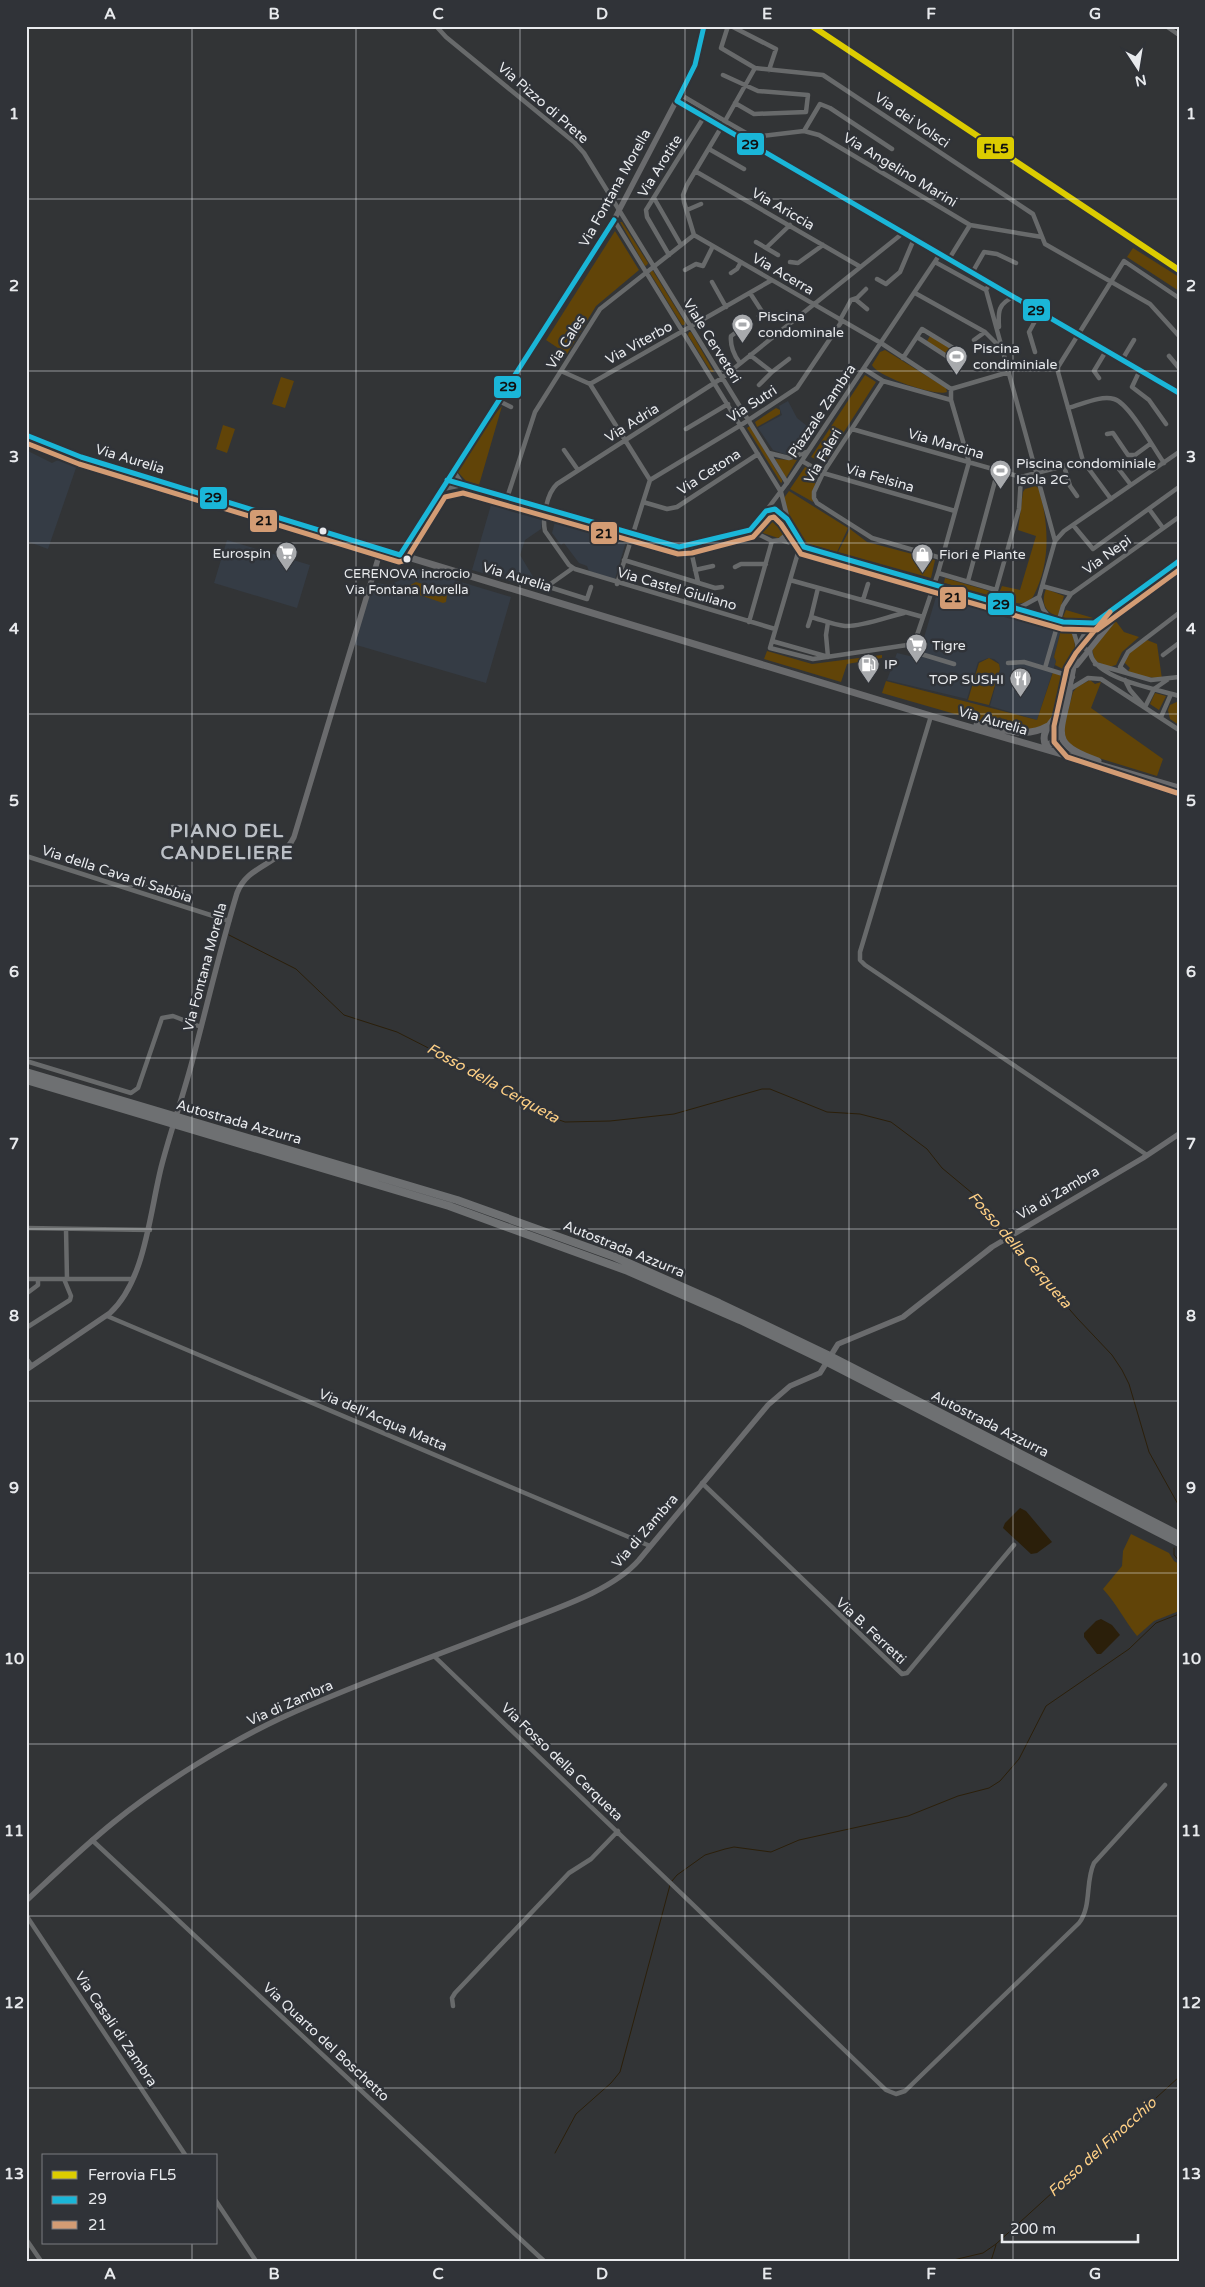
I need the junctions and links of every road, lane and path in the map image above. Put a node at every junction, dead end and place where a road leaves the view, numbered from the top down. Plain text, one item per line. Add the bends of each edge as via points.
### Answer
1 (436, 26) edge
2 (704, 26) edge
3 (729, 26) edge
4 (1166, 26) edge
5 (1179, 35) edge
6 (755, 68) junction
7 (769, 70) junction
8 (723, 75) dead end
9 (745, 85) junction
10 (679, 98) junction
11 (735, 103) junction
12 (704, 117) junction
13 (725, 121) junction
14 (721, 127) junction
15 (804, 132) junction
16 (754, 137) junction
17 (750, 143) junction
18 (709, 149) junction
19 (892, 149) dead end
20 (744, 169) dead end
21 (695, 171) junction
22 (654, 198) junction
23 (701, 204) dead end
24 (619, 210) junction
25 (687, 210) junction
26 (614, 220) junction
27 (790, 225) junction
28 (970, 225) junction
29 (903, 233) junction
30 (694, 236) junction
31 (1042, 237) junction
32 (914, 239) junction
33 (756, 242) dead end
34 (823, 244) junction
35 (681, 245) junction
36 (714, 246) junction
37 (766, 248) junction
38 (940, 254) junction
39 (669, 255) junction
40 (778, 255) dead end
41 (949, 259) junction
42 (741, 262) junction
43 (790, 262) dead end
44 (935, 262) junction
45 (1016, 263) dead end
46 (860, 266) junction
47 (653, 267) junction
48 (684, 270) dead end
49 (646, 272) junction
50 (731, 273) dead end
51 (972, 273) junction
52 (877, 279) dead end
53 (772, 280) junction
54 (712, 282) dead end
55 (1111, 282) junction
56 (990, 283) junction
57 (866, 289) dead end
58 (986, 290) junction
59 (750, 293) junction
60 (915, 293) junction
61 (1014, 297) junction
62 (1179, 298) edge
63 (855, 299) junction
64 (813, 304) junction
65 (726, 307) junction
66 (868, 309) dead end
67 (1040, 312) junction
68 (759, 316) dead end
69 (841, 321) junction
70 (745, 326) dead end
71 (690, 328) junction
72 (682, 332) junction
73 (985, 332) junction
74 (1078, 334) junction
75 (1000, 336) junction
76 (1179, 336) edge
77 (917, 337) junction
78 (974, 340) dead end
79 (1134, 340) dead end
80 (881, 344) junction
81 (1004, 350) junction
82 (1106, 351) junction
83 (1035, 352) dead end
84 (750, 354) junction
85 (1169, 356) dead end
86 (904, 358) junction
87 (789, 359) dead end
88 (1122, 360) junction
89 (740, 363) junction
90 (1179, 368) edge
91 (864, 369) junction
92 (1140, 370) junction
93 (561, 371) junction
94 (772, 372) junction
95 (1009, 372) junction
96 (722, 378) junction
97 (1098, 378) dead end
98 (883, 381) junction
99 (590, 384) junction
100 (715, 384) junction
101 (759, 385) dead end
102 (951, 388) junction
103 (1179, 393) edge
104 (951, 400) junction
105 (499, 401) junction
106 (728, 404) junction
107 (511, 407) dead end
108 (1068, 408) junction
109 (748, 420) junction
110 (1166, 424) dead end
111 (741, 425) junction
112 (852, 428) junction
113 (686, 429) dead end
114 (1107, 434) dead end
115 (26, 435) edge
116 (624, 440) junction
117 (1150, 444) junction
118 (564, 450) dead end
119 (808, 451) junction
120 (768, 452) junction
121 (1179, 452) edge
122 (758, 454) junction
123 (802, 461) junction
124 (1082, 461) junction
125 (969, 462) junction
126 (1164, 463) junction
127 (1064, 466) junction
128 (1118, 468) dead end
129 (453, 470) junction
130 (578, 470) junction
131 (998, 470) junction
132 (823, 473) junction
133 (1038, 473) junction
134 (1021, 476) junction
135 (447, 480) junction
136 (650, 480) junction
137 (787, 483) junction
138 (463, 485) junction
139 (1131, 485) junction
140 (1179, 487) edge
141 (440, 490) junction
142 (781, 492) junction
143 (1077, 496) dead end
144 (507, 498) junction
145 (1111, 499) junction
146 (643, 502) junction
147 (1149, 508) junction
148 (546, 510) junction
149 (766, 511) junction
150 (954, 511) junction
151 (787, 516) junction
152 (1179, 517) edge
153 (758, 522) junction
154 (790, 524) junction
155 (1073, 525) junction
156 (1163, 528) junction
157 (633, 535) junction
158 (760, 535) junction
159 (732, 536) junction
160 (781, 540) junction
161 (772, 541) junction
162 (1055, 541) junction
163 (690, 546) junction
164 (802, 546) junction
165 (381, 549) junction
166 (400, 555) junction
167 (941, 558) junction
168 (624, 560) junction
169 (1179, 561) edge
170 (766, 564) junction
171 (713, 566) dead end
172 (734, 567) dead end
173 (573, 568) junction
174 (695, 570) junction
175 (1179, 570) edge
176 (938, 573) junction
177 (790, 580) junction
178 (968, 581) junction
179 (698, 582) junction
180 (617, 584) junction
181 (868, 584) dead end
182 (934, 584) junction
183 (1042, 586) junction
184 (591, 587) dead end
185 (722, 587) dead end
186 (818, 588) junction
187 (996, 590) junction
188 (1070, 594) junction
189 (1039, 597) junction
190 (863, 600) junction
191 (993, 601) junction
192 (1019, 608) junction
193 (906, 612) junction
194 (1179, 613) edge
195 (810, 617) junction
196 (923, 617) junction
197 (1050, 617) junction
198 (1061, 621) junction
199 (748, 622) junction
200 (828, 622) junction
201 (1094, 623) junction
202 (808, 626) dead end
203 (775, 630) junction
204 (1100, 634) junction
205 (772, 641) junction
206 (1179, 643) edge
207 (914, 644) junction
208 (1092, 644) junction
209 (1078, 646) junction
210 (1088, 650) junction
211 (1162, 655) dead end
212 (828, 657) junction
213 (1008, 663) dead end
214 (954, 664) dead end
215 (1095, 664) junction
216 (1045, 668) junction
217 (1127, 673) junction
218 (1073, 674) junction
219 (1179, 677) edge
220 (1168, 679) junction
221 (1125, 680) junction
222 (1154, 689) junction
223 (1070, 690) junction
224 (859, 693) junction
225 (1171, 694) junction
226 (1179, 696) edge
227 (1145, 707) junction
228 (931, 716) junction
229 (1161, 717) junction
230 (952, 722) junction
231 (977, 725) junction
232 (1048, 726) junction
233 (1061, 728) junction
234 (1179, 730) edge
235 (1046, 746) junction
236 (1103, 762) junction
237 (1123, 773) junction
238 (1179, 787) edge
239 (26, 856) edge
240 (229, 922) junction
241 (201, 1027) junction
242 (26, 1060) edge
243 (26, 1072) edge
244 (26, 1080) edge
245 (1179, 1134) edge
246 (1147, 1155) junction
247 (26, 1228) edge
248 (66, 1229) junction
249 (150, 1230) junction
250 (26, 1279) edge
251 (38, 1279) junction
252 (65, 1279) junction
253 (132, 1280) junction
254 (26, 1294) edge
255 (107, 1316) junction
256 (26, 1328) edge
257 (26, 1358) edge
258 (829, 1359) junction
259 (29, 1368) edge
260 (702, 1483) junction
261 (1179, 1535) edge
262 (1179, 1543) edge
263 (1014, 1545) dead end
264 (650, 1546) junction
265 (434, 1656) junction
266 (1165, 1785) dead end
267 (618, 1831) junction
268 (92, 1840) junction
269 (26, 1901) edge
270 (26, 1915) edge
271 (453, 2006) dead end
272 (185, 2154) edge
273 (218, 2204) edge
274 (26, 2238) edge
275 (41, 2261) edge
276 (256, 2261) edge
277 (544, 2261) edge

1 - 24 street, Via Pizzo di Prete via 576,144
2 - 10 street, Via Fontana Morella via 695,65
3 - 6 street via 720,48
3 - 7 street via 776,49
4 - 5 street
6 - 7 street, Via dei Volsci
6 - 9 street
7 - 31 street, Via dei Volsci via 823,75 1033,214
8 - 9 street
9 - 11 street
9 - 11 street via 758,91 808,95 806,112 754,114
10 - 12 street
10 - 13 street
10 - 24 street, Via Fontana Morella
11 - 13 street
12 - 14 street
12 - 22 street, Via Arotite
13 - 14 street
13 - 16 street
14 - 17 street
14 - 18 street
15 - 16 street, Via Angelino Marini
15 - 19 street via 820,104
15 - 28 street, Via Angelino Marini via 819,135
16 - 17 street
17 - 29 street
18 - 20 street
18 - 21 street
21 - 25 street via 684,196
21 - 27 street, Via Ariccia
22 - 35 street
22 - 39 street, Via Arotite via 646,210 647,217
23 - 25 street
24 - 26 street, Via Fontana Morella
24 - 47 street, Viale Cerveteri
25 - 30 street
26 - 49 street, Viale Cerveteri
26 - 105 street, Via Fontana Morella
27 - 34 street, Via Ariccia
27 - 37 street
28 - 31 street, Via Angelino Marini
28 - 41 street
29 - 32 street
29 - 46 street, Via Adria
30 - 35 street, Via Cales
30 - 36 street, Via Acerra
31 - 55 street via 1045,244
32 - 38 street
32 - 52 street via 900,272 886,284
33 - 37 street
34 - 43 street via 798,263
34 - 46 street, Via Ariccia
35 - 39 street, Via Cales
36 - 42 street, Via Acerra
36 - 48 street via 703,266 696,264
37 - 40 street
38 - 41 street
38 - 44 street, Piazzale Zambra
39 - 47 street, Via Cales
41 - 51 street
42 - 50 street, Via Acerra
42 - 53 street, Via Acerra
44 - 58 street
44 - 60 street, Piazzale Zambra
45 - 51 street via 984,252
46 - 64 street, Via Adria
47 - 49 street, Via Cales
47 - 71 street, Viale Cerveteri
49 - 72 street, Viale Cerveteri
49 - 93 street, Via Cales via 600,308
51 - 56 street
53 - 59 street, Via Viterbo
53 - 64 street, Via Acerra
54 - 65 street
55 - 62 street via 1124,262
55 - 74 street
55 - 76 street via 1150,304
56 - 58 street
56 - 61 street
57 - 63 street
58 - 75 street
59 - 65 street, Via Viterbo
59 - 68 street via 762,313
60 - 73 street
60 - 80 street, Piazzale Zambra
61 - 67 street
61 - 75 street via 999,308
63 - 66 street
63 - 69 street via 851,300
64 - 69 street, Via Acerra
64 - 84 street, Via Adria
65 - 71 street, Via Viterbo
67 - 74 street
67 - 83 street via 1029,332
69 - 80 street, Via Acerra
69 - 109 street, Via Sutri via 797,388
70 - 89 street via 731,336 730,341
71 - 72 street, Via Viterbo
71 - 96 street, Viale Cerveteri
72 - 99 street, Via Viterbo
72 - 100 street, Viale Cerveteri
73 - 78 street
73 - 81 street
74 - 82 street
74 - 108 street via 1058,367
75 - 81 street
77 - 77 street via 922,329 958,350 957,357 951,359
77 - 86 street
79 - 88 street
80 - 86 street, Via Acerra
80 - 91 street, Piazzale Zambra
81 - 95 street
82 - 88 street
82 - 97 street via 1094,371
84 - 89 street, Via Adria
84 - 94 street
85 - 90 street
86 - 102 street, Via Acerra
87 - 94 street
88 - 92 street
89 - 96 street, Via Adria
91 - 98 street
91 - 119 street, Piazzale Zambra
92 - 103 street
92 - 110 street via 1132,387 1149,400
93 - 99 street
93 - 144 street, Via Cales via 535,412
94 - 101 street
95 - 102 street
95 - 133 street
96 - 100 street, Via Adria
96 - 109 street, Viale Cerveteri
98 - 104 street
98 - 112 street, Via Faleri
99 - 116 street
100 - 106 street, Viale Cerveteri
100 - 116 street, Via Adria
102 - 104 street
104 - 125 street
105 - 107 street
105 - 129 street, Via Fontana Morella
106 - 111 street, Viale Cerveteri
106 - 113 street, Viale Cerveteri
108 - 117 street via 1103,398 1114,399 1124,406
108 - 124 street
109 - 111 street, Via Sutri
109 - 120 street, Viale Cerveteri
111 - 122 street, Viale Cerveteri
111 - 136 street, Via Sutri
112 - 125 street, Via Marcina
112 - 132 street, Via Faleri
114 - 117 street via 1113,434 1128,455 1134,455
115 - 165 main road, Via Aurelia via 81,457
116 - 130 street, Via Adria
116 - 136 street
117 - 126 street
118 - 130 street
119 - 120 street via 789,458
119 - 123 street, Piazzale Zambra
120 - 137 street, Viale Cerveteri
121 - 126 street
122 - 142 street, Viale Cerveteri
122 - 146 street, Via Cetona via 677,507 667,509
123 - 132 street, Via Felsina
123 - 137 street, Piazzale Zambra
124 - 127 street, Via Marcina
124 - 145 street
125 - 131 street, Via Marcina
125 - 150 street
126 - 139 street
127 - 133 street, Via Marcina
127 - 143 street
128 - 139 street
129 - 135 street, Via Fontana Morella
129 - 138 street
130 - 148 street, Via Adria via 553,488
131 - 134 street, Via Marcina
131 - 178 street
132 - 150 street, Via Felsina
132 - 167 street, Via Faleri via 814,492 817,503 872,538
133 - 134 street, Via Marcina
133 - 162 street
134 - 187 street via 1019,510
135 - 138 street
135 - 141 street, Via Fontana Morella
136 - 146 street
137 - 142 street, Piazzale Zambra
138 - 141 street
138 - 144 street
139 - 145 street
140 - 147 street
141 - 166 street, Via Fontana Morella
142 - 149 street, Piazzale Zambra
142 - 151 street, Viale Cerveteri
144 - 148 street
145 - 155 street
146 - 157 street
147 - 155 street via 1093,549
147 - 156 street
148 - 157 street
148 - 173 street via 545,531
149 - 151 street via 775,509
149 - 153 street
150 - 167 street
151 - 154 street
152 - 156 street, Via Nepi
153 - 158 street
153 - 159 street via 750,530
154 - 160 street via 788,533
154 - 164 street
155 - 162 street
156 - 188 street, Via Nepi
157 - 163 street via 679,547
157 - 168 street
158 - 159 street
158 - 161 street
159 - 163 street
160 - 161 street
160 - 164 street
161 - 170 street
162 - 183 street
163 - 174 street
164 - 177 street
164 - 182 street
165 - 166 main road, Via Aurelia
165 - 240 street, Via Fontana Morella via 294,837 281,856 245,878
166 - 224 main road, Via Aurelia
167 - 176 street
168 - 179 street
168 - 180 street
169 - 201 street
170 - 172 street
170 - 199 street
171 - 174 street
173 - 180 street, Via Castel Giuliano
173 - 184 street via 549,587 587,599
174 - 179 street
175 - 204 street via 1126,609
176 - 178 street
176 - 182 street
177 - 186 street
177 - 203 street
178 - 187 street
179 - 185 street
180 - 199 street, Via Castel Giuliano
181 - 190 street
182 - 191 street
182 - 196 street
183 - 188 street
183 - 189 street
186 - 190 street
186 - 195 street
187 - 191 street
188 - 198 street via 1063,606
189 - 192 street
189 - 197 street
190 - 193 street
191 - 192 street
192 - 197 street
193 - 196 street
193 - 200 street via 860,625
194 - 217 street via 1126,654 1120,665
195 - 200 street
195 - 202 street
196 - 207 street
197 - 198 street
198 - 201 street
198 - 209 street via 1074,633
198 - 216 street
199 - 203 street, Via Castel Giuliano
200 - 212 street
201 - 204 street
201 - 209 street
203 - 205 street
204 - 208 street
205 - 212 street
205 - 212 street via 770,648 806,658
206 - 211 street
207 - 212 street
207 - 214 street via 921,654
208 - 210 street
208 - 215 street via 1090,653
209 - 210 street
209 - 218 street
210 - 218 street
213 - 216 street via 1022,662
215 - 217 street
215 - 221 street
216 - 218 street
217 - 220 street via 1150,680
218 - 223 street
219 - 220 street
220 - 222 street
221 - 222 street
221 - 227 street
222 - 225 street
222 - 227 street
223 - 227 street via 1086,679 1099,678
223 - 232 main road via 1058,717
223 - 233 main road
224 - 228 main road, Via Aurelia
224 - 231 main road, Via Aurelia
225 - 226 street
225 - 229 street
227 - 229 street
228 - 230 main road, Via Aurelia
228 - 246 street via 860,960
229 - 234 street
230 - 235 main road
230 - 237 main road, Via Aurelia
231 - 232 main road via 1022,734
231 - 235 main road, Via Aurelia
232 - 235 main road via 1044,734
233 - 235 main road via 1054,742
233 - 236 main road via 1061,739 1067,747
235 - 236 main road, Via Aurelia
235 - 237 main road
236 - 238 main road, Via Aurelia
237 - 238 main road, Via Aurelia
239 - 240 street, Via della Cava di Sabbia
240 - 241 street, Via Fontana Morella
241 - 242 street via 173,1016 162,1018 138,1087 131,1093
241 - 249 street, Via Fontana Morella via 159,1177
243 - 258 highway, Autostrada Azzurra via 494,1212 647,1271
244 - 258 highway, Autostrada Azzurra via 478,1215 652,1282
245 - 246 street, Via di Zambra
246 - 260 street, Via di Zambra via 1006,1237 903,1316 838,1344 820,1373 790,1386 775,1397
247 - 248 street
248 - 249 street
248 - 252 street
249 - 253 street, Via Fontana Morella
250 - 251 street
251 - 252 street
251 - 254 street via 38,1286
252 - 253 street
252 - 256 street via 70,1300
253 - 255 street, Via Fontana Morella via 124,1298
255 - 259 street, Via Fontana Morella
255 - 264 street, Via dell'Acqua Matta
257 - 259 street
258 - 261 highway, Autostrada Azzurra
258 - 262 highway, Autostrada Azzurra
260 - 263 street, Via B. Ferretti via 902,1674
260 - 264 street, Via di Zambra
264 - 265 street, Via di Zambra via 628,1572 609,1585
265 - 267 street, Via Fosso della Cerqueta
265 - 268 street, Via di Zambra via 261,1728 156,1790
266 - 267 street, Via Fosso della Cerqueta via 1094,1863 1086,1910 1079,1923 899,2094 886,2090
267 - 271 street via 592,1859 569,1873 454,1993
268 - 269 street, Via di Zambra
268 - 277 street, Via Quarto del Boschetto
270 - 272 street, Via Casali di Zambra
273 - 276 street
274 - 275 street

